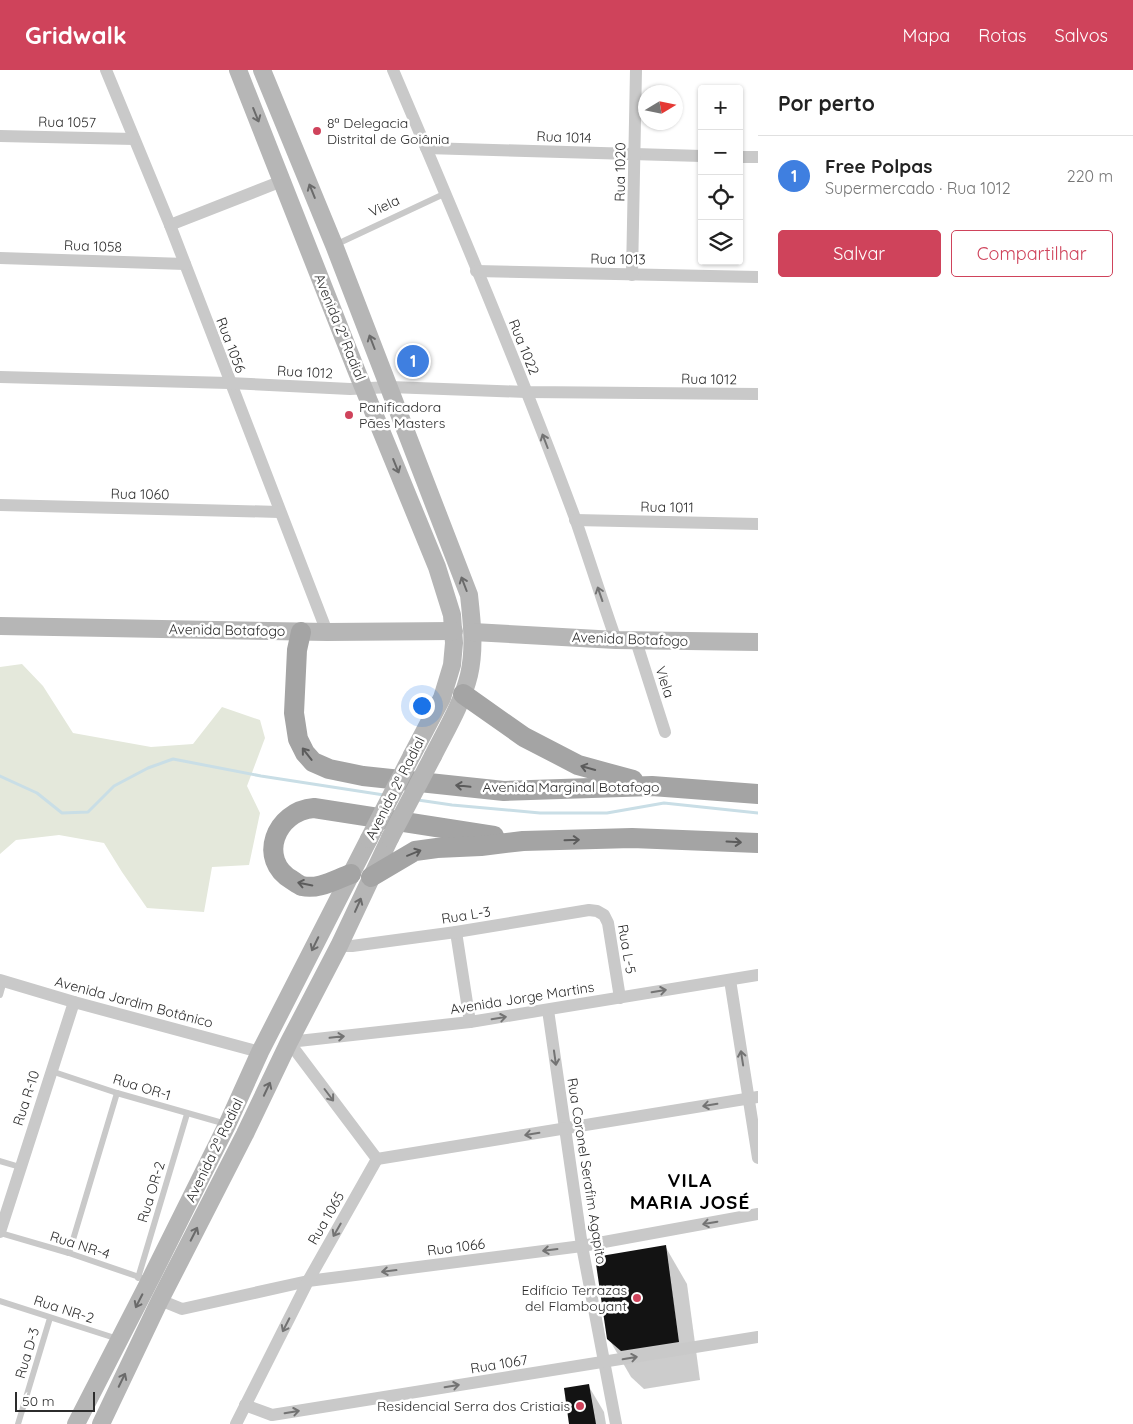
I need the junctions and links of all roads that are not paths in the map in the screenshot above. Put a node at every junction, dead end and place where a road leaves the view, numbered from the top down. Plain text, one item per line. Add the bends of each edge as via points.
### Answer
1 (106, 70) edge
2 (238, 70) edge
3 (262, 70) edge
4 (393, 70) edge
5 (636, 70) edge
6 (0, 136) edge
7 (134, 139) junction
8 (426, 148) junction
9 (635, 154) junction
10 (698, 156) edge
11 (743, 157) edge
12 (758, 157) edge
13 (282, 181) junction
14 (446, 194) junction
15 (170, 225) junction
16 (334, 245) junction
17 (0, 258) edge
18 (185, 264) junction
19 (476, 271) junction
20 (632, 275) junction
21 (758, 277) edge
22 (0, 377) edge
23 (230, 383) junction
24 (390, 387) junction
25 (365, 389) junction
26 (526, 392) junction
27 (758, 394) edge
28 (378, 421) junction
29 (0, 505) edge
30 (279, 512) junction
31 (575, 520) junction
32 (758, 524) edge
33 (0, 626) edge
34 (454, 631) junction
35 (301, 632) junction
36 (327, 632) junction
37 (473, 632) junction
38 (616, 640) junction
39 (636, 641) junction
40 (758, 642) edge
41 (463, 694) junction
42 (665, 732) dead end
43 (652, 786) junction
44 (758, 794) edge
45 (523, 841) junction
46 (758, 843) edge
47 (351, 874) junction
48 (371, 877) junction
49 (597, 911) joint
50 (456, 932) junction
51 (340, 946) junction
52 (758, 974) edge
53 (730, 980) junction
54 (2, 981) edge
55 (295, 986) junction
56 (0, 995) edge
57 (620, 998) junction
58 (74, 1002) junction
59 (548, 1010) junction
60 (470, 1022) junction
61 (289, 1042) junction
62 (260, 1052) junction
63 (51, 1071) junction
64 (117, 1093) junction
65 (754, 1098) edge
66 (187, 1114) junction
67 (227, 1125) junction
68 (565, 1129) junction
69 (758, 1158) edge
70 (377, 1159) junction
71 (0, 1161) edge
72 (20, 1167) junction
73 (758, 1214) edge
74 (0, 1232) edge
75 (582, 1246) junction
76 (69, 1253) junction
77 (145, 1278) junction
78 (308, 1281) junction
79 (160, 1300) junction
80 (0, 1301) edge
81 (50, 1318) junction
82 (758, 1337) edge
83 (120, 1340) junction
84 (605, 1362) junction
85 (245, 1405) junction
86 (18, 1424) edge
87 (76, 1424) edge
88 (101, 1424) edge
89 (236, 1424) edge
90 (616, 1424) edge

1 - 7 street, Rua 1056
2 -> 13 main road, Avenida 2ª Radial
16 -> 3 main road, Avenida 2ª Radial
4 - 8 street, Rua 1022
5 - 9 street, Rua 1020
6 - 7 street, Rua 1057
7 - 15 street, Rua 1056
8 - 9 street, Rua 1014
8 - 14 street, Rua 1022
9 - 10 street, Rua 1014
9 - 20 street, Rua 1020
11 - 12 street
13 - 15 street
13 - 25 main road, Avenida 2ª Radial
14 - 16 lane, Viela
14 - 19 street, Rua 1022
15 - 18 street, Rua 1056
24 -> 16 main road, Avenida 2ª Radial
17 - 18 street, Rua 1058
18 - 23 street, Rua 1056
19 - 20 street, Rua 1013
19 - 26 street, Rua 1022
20 - 21 street, Rua 1013
22 - 23 street, Rua 1012
23 - 25 street, Rua 1012
23 - 30 street, Rua 1056
24 - 25 street, Rua 1012
24 - 26 street, Rua 1012
24 - 28 main road
37 -> 24 main road, Avenida 2ª Radial via 469,595
25 - 28 main road, Avenida 2ª Radial
26 - 27 street, Rua 1012
31 -> 26 street, Rua 1022
28 -> 34 main road, Avenida 2ª Radial via 437,566
29 - 30 street, Rua 1060
30 - 36 street, Rua 1056
31 - 32 street, Rua 1011
38 -> 31 street, Rua 1022
33 - 35 main road, Avenida Botafogo
34 - 36 main road, Avenida Botafogo
34 - 47 main road, Avenida 2ª Radial, bridge via 452,666 442,698
35 - 36 main road, Avenida Botafogo
43 -> 35 main road, Avenida Marginal Botafogo via 504,791 363,776 313,762 298,739 294,713
37 - 38 main road, Avenida Botafogo
37 - 41 main road, Avenida 2ª Radial via 469,674
38 - 39 main road, Avenida Botafogo
39 - 40 main road, Avenida Botafogo
39 - 42 street, Viela
43 -> 41 main road via 578,765 524,737
41 - 48 main road, Avenida 2ª Radial, bridge
43 - 44 main road, Avenida Marginal Botafogo
45 -> 46 main road via 632,838
47 -> 45 main road via 323,885 303,886 286,876 277,863 274,847 282,824 292,814 314,808
48 -> 45 main road via 415,851
47 -> 55 main road, Avenida 2ª Radial
51 -> 48 main road, Avenida 2ª Radial
49 - 50 street, Rua L-3
49 - 57 street, Rua L-5 via 608,923
50 - 51 street, Rua L-3
50 - 60 street
51 - 61 main road, Avenida 2ª Radial
52 - 53 street, Avenida Jorge Martins
57 -> 53 street, Avenida Jorge Martins
65 -> 53 street
54 - 56 lane
54 - 58 street, Avenida Jardim Botânico
55 - 61 main road via 298,998 282,1033
55 - 62 main road, Avenida 2ª Radial
57 - 59 street, Avenida Jorge Martins
58 - 62 street, Avenida Jardim Botânico
58 - 63 street, Rua R-10
60 -> 59 street, Avenida Jorge Martins
59 -> 68 street, Rua Coronel Serafim Agapito
61 -> 60 street, Avenida Jorge Martins
61 -> 70 street
79 -> 61 main road, Avenida 2ª Radial
62 - 67 main road, Avenida 2ª Radial
63 - 64 lane, Rua OR-1
63 - 72 street, Rua R-10
64 - 66 lane, Rua OR-1
64 - 76 lane
65 -> 68 street
65 - 69 street
66 - 67 lane, Rua OR-1
66 - 77 lane, Rua OR-2
67 - 77 main road, Avenida 2ª Radial
68 -> 70 street
68 - 75 street, Rua Coronel Serafim Agapito
70 -> 78 street, Rua 1065
71 - 72 lane
72 - 74 street, Rua R-10
73 -> 75 street, Rua 1066
74 - 76 lane, Rua NR-4
75 -> 78 street, Rua 1066
75 - 84 street, Rua Coronel Serafim Agapito
76 - 77 lane, Rua NR-4
77 -> 83 main road, Avenida 2ª Radial
78 - 79 street, Rua 1066 via 182,1309
78 -> 85 street, Rua 1065
88 -> 79 main road, Avenida 2ª Radial
80 - 81 lane, Rua NR-2
81 - 83 lane, Rua NR-2
81 - 86 lane, Rua D-3
84 -> 82 street, Rua 1067
83 - 87 main road, Avenida 2ª Radial
85 -> 84 street, Rua 1067 via 272,1415
84 - 90 street, Rua Coronel Serafim Agapito
85 - 89 street, Rua 1065

